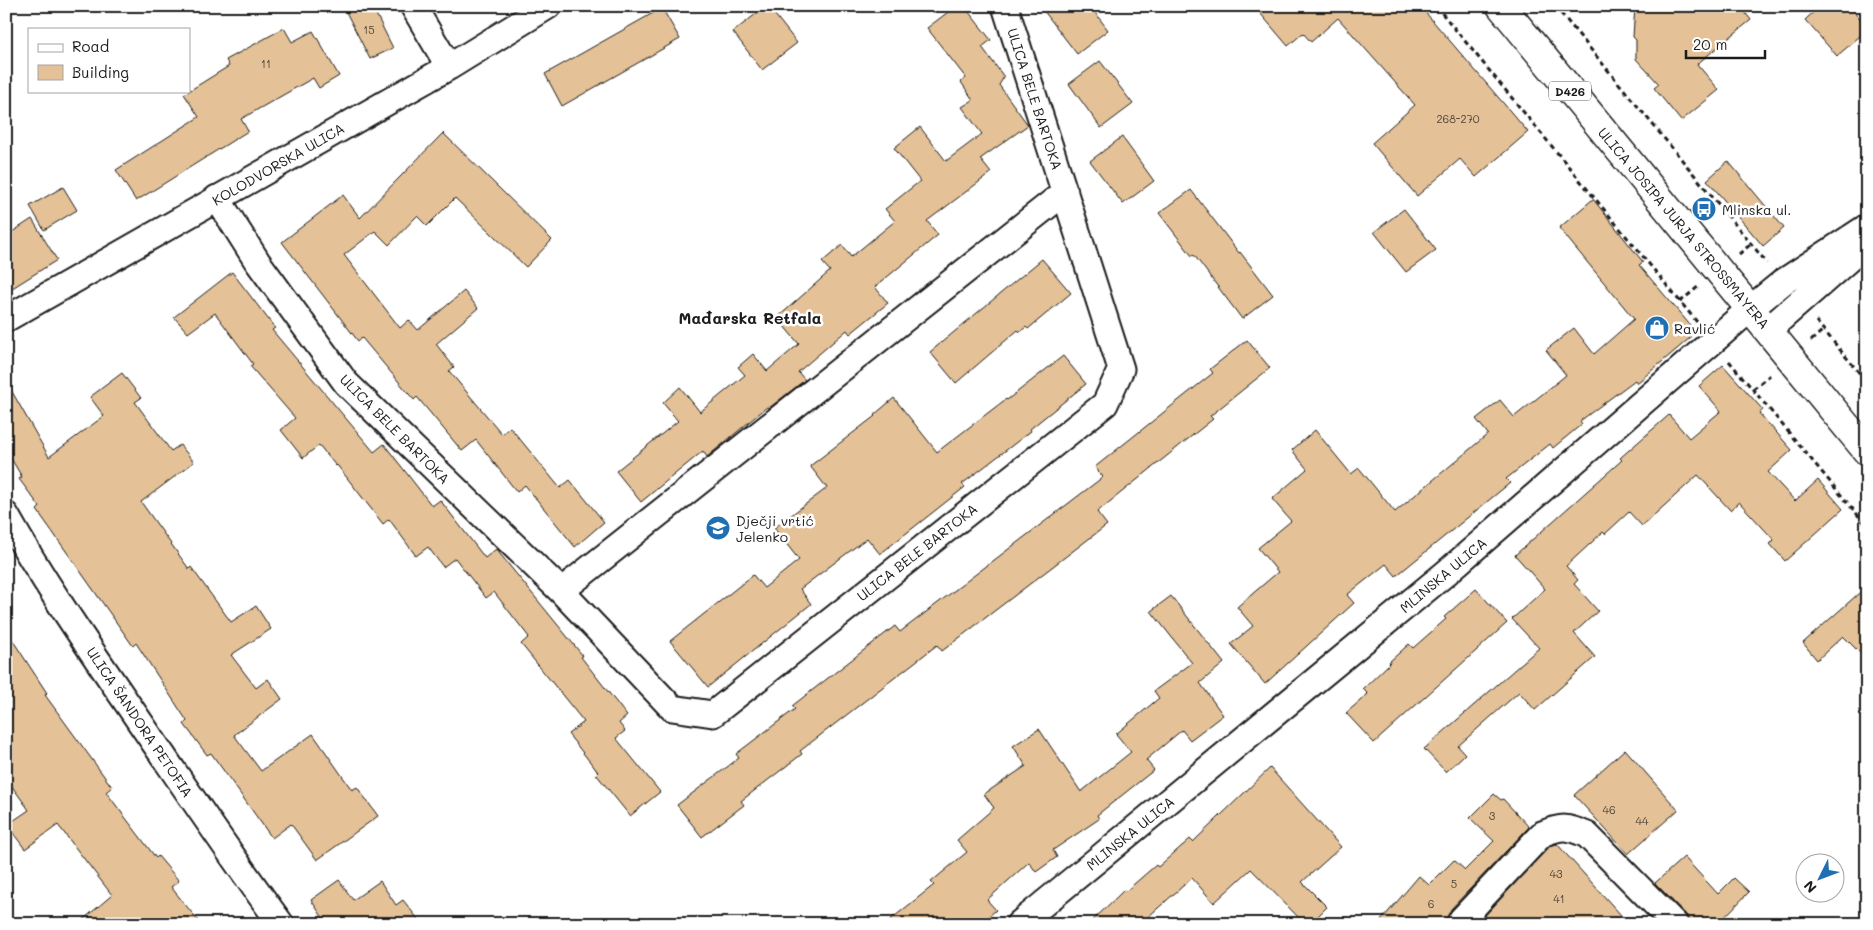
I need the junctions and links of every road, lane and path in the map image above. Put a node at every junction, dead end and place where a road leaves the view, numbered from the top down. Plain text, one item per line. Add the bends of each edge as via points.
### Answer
1 (413, 6) edge
2 (548, 6) edge
3 (1005, 6) edge
4 (1436, 6) edge
5 (1501, 6) edge
6 (1554, 6) edge
7 (449, 67) junction
8 (1065, 192) junction
9 (217, 198) junction
10 (1867, 227) edge
11 (1867, 243) edge
12 (1783, 282) junction
13 (1800, 303) junction
14 (1750, 308) junction
15 (6, 319) edge
16 (1768, 330) junction
17 (1712, 340) junction
18 (1867, 382) edge
19 (1867, 450) edge
20 (6, 515) edge
21 (1867, 526) edge
22 (561, 591) junction
23 (282, 924) edge
24 (1019, 924) edge
25 (1459, 924) edge
26 (1675, 924) edge

1 - 7 street
2 - 7 street, KOLODVORSKA ULICA
3 - 8 street, ULICA BELE BARTOKA
4 - 17 path
5 - 14 main road, ULICA JOSIPA JURJA STROSSMAYERA / D426
6 - 12 path
7 - 9 street, KOLODVORSKA ULICA
8 - 22 street
8 - 22 street, ULICA BELE BARTOKA via 1121,369 1104,404 948,528 713,714 672,708
9 - 15 street, KOLODVORSKA ULICA
9 - 22 street, ULICA BELE BARTOKA via 257,261 346,383
10 - 12 street, MLINSKA ULICA
11 - 13 street
12 - 14 street, MLINSKA ULICA
13 - 16 street
13 - 18 path
14 - 16 main road, ULICA JOSIPA JURJA STROSSMAYERA / D426
14 - 17 street, MLINSKA ULICA
16 - 19 main road, ULICA JOSIPA JURJA STROSSMAYERA / D426
17 - 21 path
17 - 24 street, MLINSKA ULICA via 1446,573
20 - 23 street, ULICA ŠANDORA PETOFIA via 78,632
25 - 26 street via 1542,834 1558,827 1571,828 1586,835

